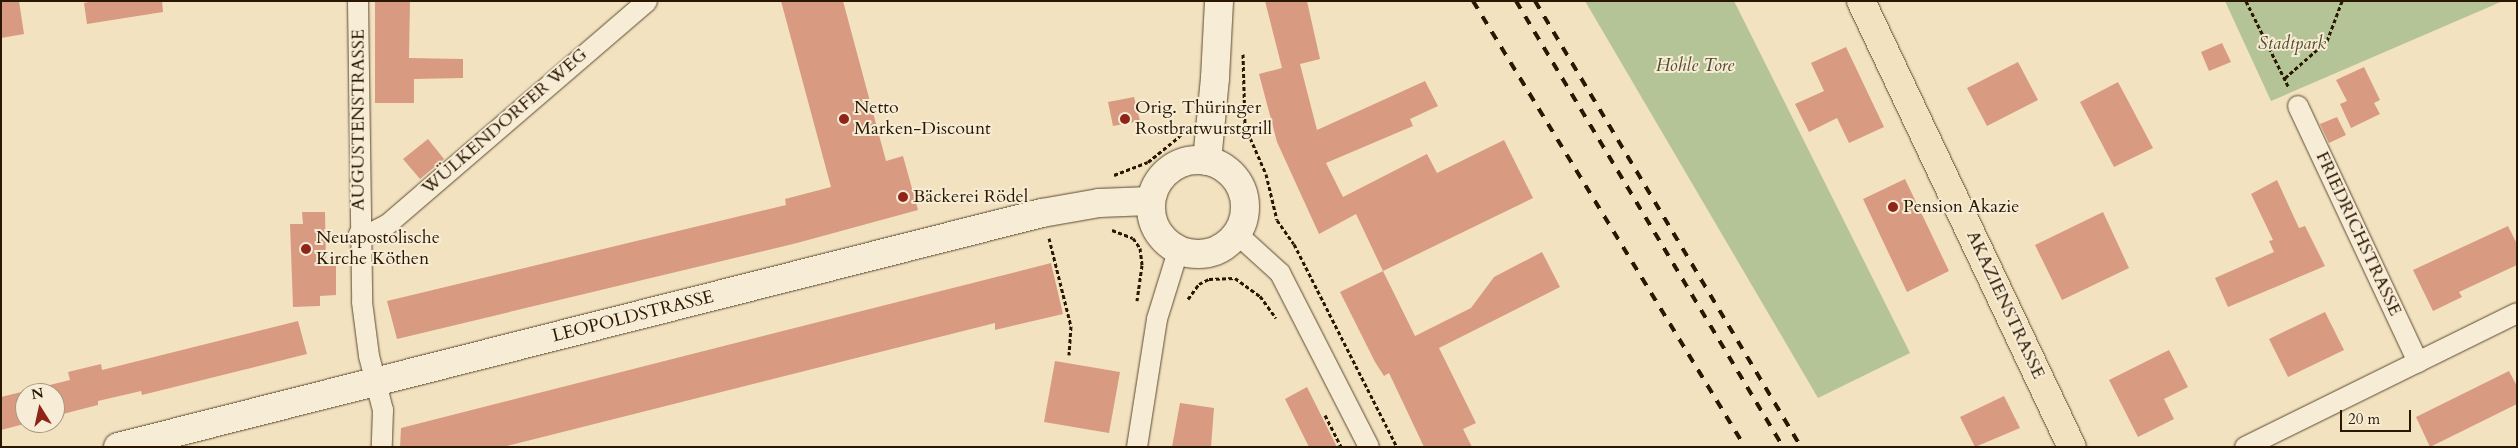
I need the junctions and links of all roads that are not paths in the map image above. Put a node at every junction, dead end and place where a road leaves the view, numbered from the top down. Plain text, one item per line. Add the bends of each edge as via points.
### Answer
1 (358, 1) edge
2 (647, 1) edge
3 (1219, 1) edge
4 (1861, 1) edge
5 (2298, 106) dead end
6 (1207, 161) junction
7 (1150, 201) junction
8 (359, 234) junction
9 (1237, 234) junction
10 (1178, 251) junction
11 (2517, 313) edge
12 (2418, 362) junction
13 (375, 381) junction
14 (118, 447) edge
15 (382, 447) edge
16 (1137, 447) edge
17 (1369, 447) edge
18 (2072, 447) edge
19 (2245, 447) edge

1 - 8 street, AUGUSTENSTRASSE
2 - 8 street, WÜLKENDORFER WEG via 594,44 491,139 387,225
3 - 6 main road via 1216,78
4 - 18 main road, AKAZIENSTRASSE
5 - 12 street, FRIEDRICHSTRASSE
6 - 7 main road via 1185,162 1165,172
6 - 9 main road via 1233,176 1243,194 1245,215
7 - 10 main road via 1156,231
7 - 13 main road, LEOPOLDSTRASSE via 1112,202 1042,213
8 - 13 street, AUGUSTENSTRASSE via 362,302
9 - 10 main road via 1224,247 1206,254
9 - 17 street via 1280,273
10 - 16 street via 1157,320
11 - 12 street
12 - 19 street
13 - 14 main road, LEOPOLDSTRASSE
13 - 15 street, AUGUSTENSTRASSE via 383,410

